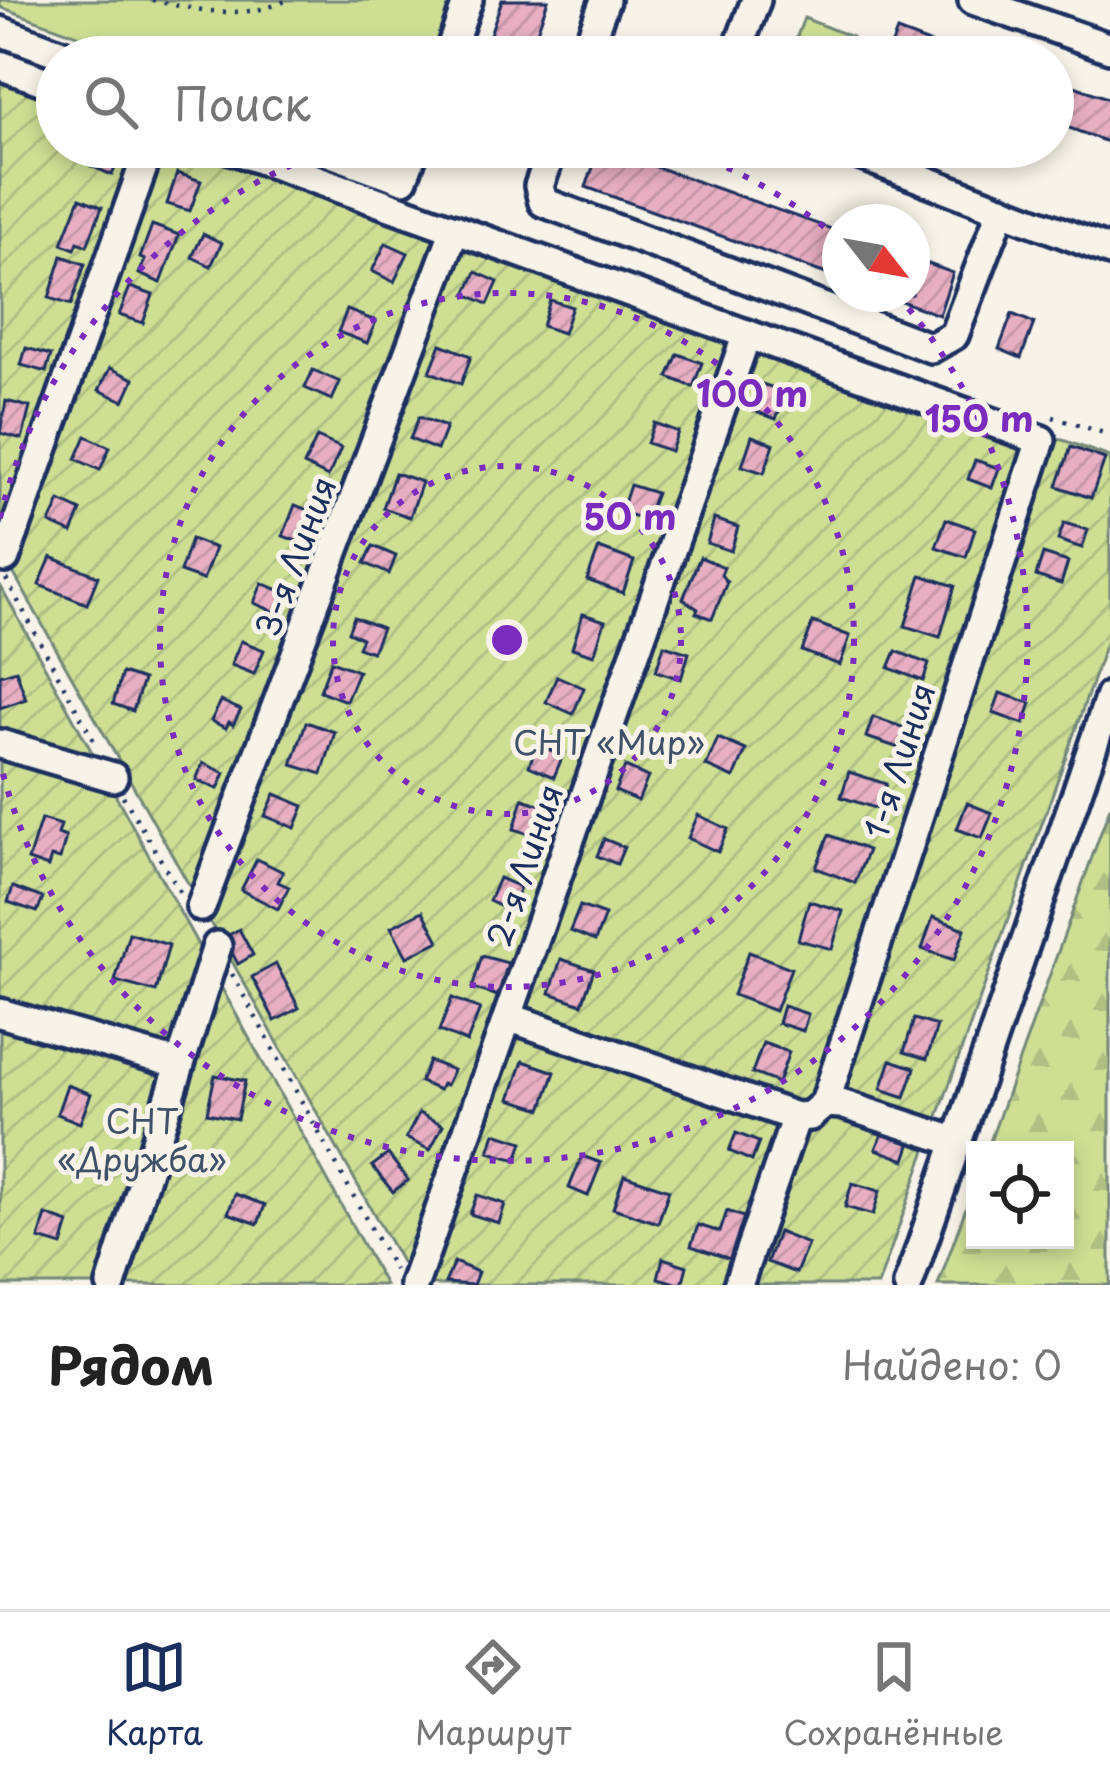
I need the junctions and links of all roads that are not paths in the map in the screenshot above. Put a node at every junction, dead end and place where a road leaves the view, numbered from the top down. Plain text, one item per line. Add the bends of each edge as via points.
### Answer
1 (469, 0) edge
2 (605, 0) edge
3 (756, 0) edge
4 (973, 0) edge
5 (0, 32) edge
6 (456, 36) edge
7 (592, 36) edge
8 (743, 36) edge
9 (36, 45) edge
10 (1110, 48) edge
11 (0, 65) edge
12 (36, 78) edge
13 (143, 168) edge
14 (284, 168) edge
15 (373, 168) edge
16 (407, 168) edge
17 (545, 168) edge
18 (895, 168) edge
19 (1003, 209) junction
20 (455, 230) junction
21 (1110, 251) edge
22 (747, 334) junction
23 (2, 566) edge
24 (1110, 696) edge
25 (0, 744) edge
26 (113, 777) dead end
27 (201, 907) dead end
28 (217, 946) dead end
29 (0, 1013) edge
30 (508, 1018) junction
31 (178, 1064) junction
32 (825, 1103) junction
33 (796, 1117) junction
34 (958, 1142) junction
35 (414, 1284) edge
36 (111, 1285) edge
37 (738, 1285) edge
38 (908, 1285) edge

1 - 6 street
2 - 7 street
3 - 8 street
4 - 10 street
5 - 9 street
11 - 12 street
13 - 23 street
14 - 20 street
15 - 16 street via 403,179
17 - 19 street via 543,202 931,348 954,335
18 - 19 street
19 - 21 street
20 - 22 street
20 - 27 street, 3-я Линия
22 - 30 street, 2-я Линия
22 - 32 street, 1-я Линия via 1041,426
24 - 34 street
25 - 26 street
28 - 31 street
29 - 31 street
30 - 33 street
30 - 35 street, 2-я Линия
31 - 36 street
32 - 33 street via 810,1117
32 - 34 street
33 - 37 street
34 - 38 street

